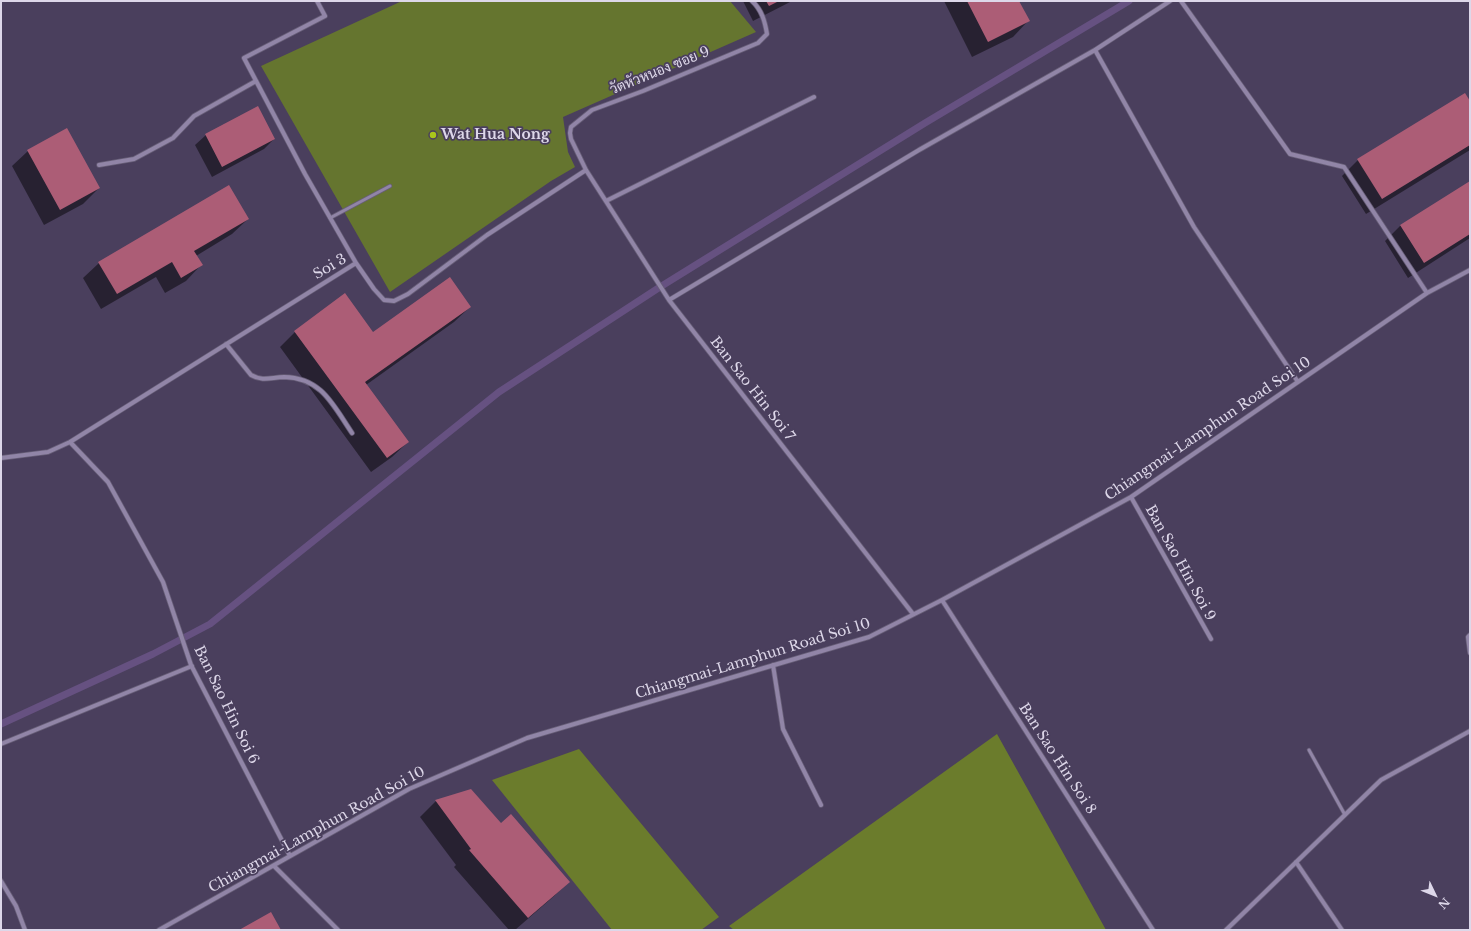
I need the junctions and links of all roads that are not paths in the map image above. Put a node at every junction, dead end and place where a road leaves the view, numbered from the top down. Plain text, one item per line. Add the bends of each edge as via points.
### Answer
1 (317, 1) edge
2 (752, 1) edge
3 (1170, 1) edge
4 (1181, 1) edge
5 (1095, 50) junction
6 (256, 81) junction
7 (814, 97) dead end
8 (99, 165) dead end
9 (586, 170) junction
10 (390, 186) dead end
11 (606, 201) junction
12 (330, 218) junction
13 (356, 263) junction
14 (1470, 270) edge
15 (1427, 293) junction
16 (669, 300) junction
17 (226, 344) junction
18 (1298, 382) junction
19 (352, 433) dead end
20 (70, 442) junction
21 (1, 458) edge
22 (1131, 497) junction
23 (942, 600) junction
24 (913, 614) junction
25 (1470, 635) edge
26 (1211, 639) dead end
27 (1470, 653) edge
28 (192, 665) junction
29 (773, 665) junction
30 (1470, 731) edge
31 (1, 744) edge
32 (1309, 750) dead end
33 (821, 805) dead end
34 (1345, 815) junction
35 (290, 856) junction
36 (1296, 862) junction
37 (274, 866) junction
38 (1, 881) edge
39 (25, 930) edge
40 (159, 930) edge
41 (338, 930) edge
42 (1153, 930) edge
43 (1226, 930) edge
44 (1342, 930) edge

1 - 6 street via 325,16 244,58
2 - 9 street, วัตหัวหนอง ซอย 9 via 764,20 767,34 758,43 592,110 571,127 571,139
3 - 5 street
4 - 15 street via 1290,154 1344,167
5 - 16 street via 918,150
5 - 18 street via 1194,227
6 - 8 street via 194,116 173,138 134,159
6 - 12 street
7 - 11 street
9 - 11 street, Ban Sao Hin Soi 7
9 - 13 street, Soi 3 via 487,235 408,294 394,301 384,300
10 - 12 lane
11 - 16 street, Ban Sao Hin Soi 7
12 - 13 street
13 - 17 street, Soi 3
14 - 15 street, Chiangmai-Lamphun Road Soi 10
15 - 18 street, Chiangmai-Lamphun Road Soi 10
16 - 24 street, Ban Sao Hin Soi 7
17 - 19 street via 251,375 257,378 294,378 316,386 324,393
17 - 20 street, Soi 3
18 - 22 street, Chiangmai-Lamphun Road Soi 10
20 - 21 street, Soi 3 via 48,452
20 - 28 street, Ban Sao Hin Soi 6 via 108,482 163,582
22 - 23 street, Chiangmai-Lamphun Road Soi 10
22 - 26 street, Ban Sao Hin Soi 9
23 - 24 street, Chiangmai-Lamphun Road Soi 10
23 - 42 street, Ban Sao Hin Soi 8
24 - 29 street, Chiangmai-Lamphun Road Soi 10 via 869,637
25 - 27 street
28 - 31 street
28 - 35 street, Ban Sao Hin Soi 6
29 - 33 street via 782,729
29 - 35 street, Chiangmai-Lamphun Road Soi 10 via 527,738 409,789
30 - 34 street via 1381,780
32 - 34 lane
34 - 36 street
35 - 37 street, Chiangmai-Lamphun Road Soi 10
36 - 43 street
36 - 44 street
37 - 40 street, Chiangmai-Lamphun Road Soi 10
37 - 41 street
38 - 39 street via 16,906

